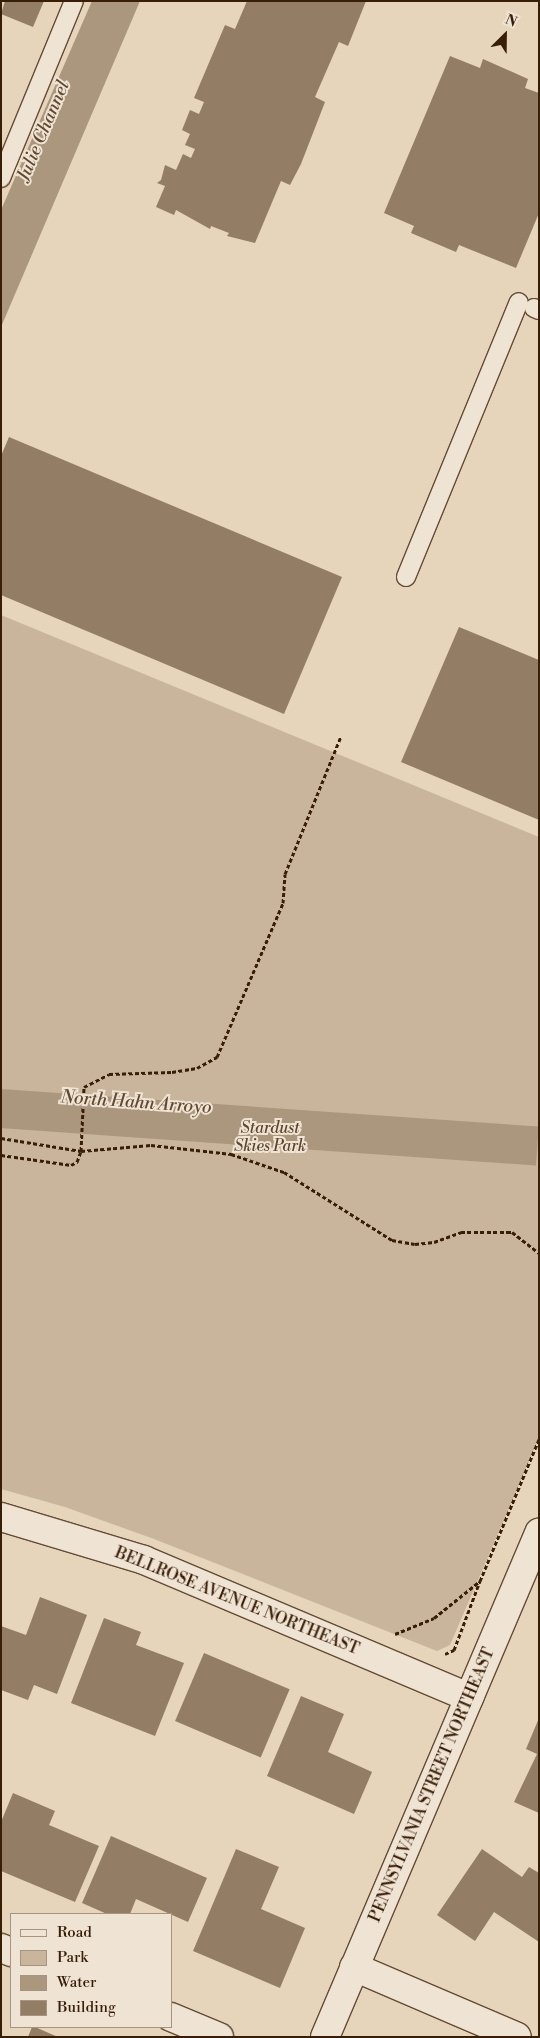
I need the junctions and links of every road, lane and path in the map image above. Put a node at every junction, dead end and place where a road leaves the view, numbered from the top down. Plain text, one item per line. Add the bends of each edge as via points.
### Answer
1 (74, 1) edge
2 (1, 178) edge
3 (531, 307) edge
4 (406, 577) dead end
5 (341, 736) dead end
6 (1, 1138) edge
7 (81, 1151) junction
8 (1, 1155) edge
9 (539, 1253) edge
10 (539, 1439) edge
11 (1, 1517) edge
12 (539, 1533) edge
13 (390, 1637) dead end
14 (469, 1698) junction
15 (354, 1967) junction
16 (172, 2017) edge
17 (219, 2037) edge
18 (325, 2037) edge
19 (517, 2037) edge

1 - 2 lane
3 - 4 lane
5 - 7 path via 285,874 283,902 217,1057 198,1068 108,1074 84,1086
6 - 7 path
7 - 8 path via 77,1162 71,1165
7 - 9 path via 151,1145 231,1154 284,1172 392,1240 424,1243 461,1232 512,1232
10 - 13 path via 480,1580 434,1618
11 - 14 street, BELLROSE AVENUE NORTHEAST via 144,1560
12 - 14 street, PENNSYLVANIA STREET NORTHEAST
14 - 15 street, PENNSYLVANIA STREET NORTHEAST
15 - 18 street, PENNSYLVANIA STREET NORTHEAST
15 - 19 street
16 - 17 street

